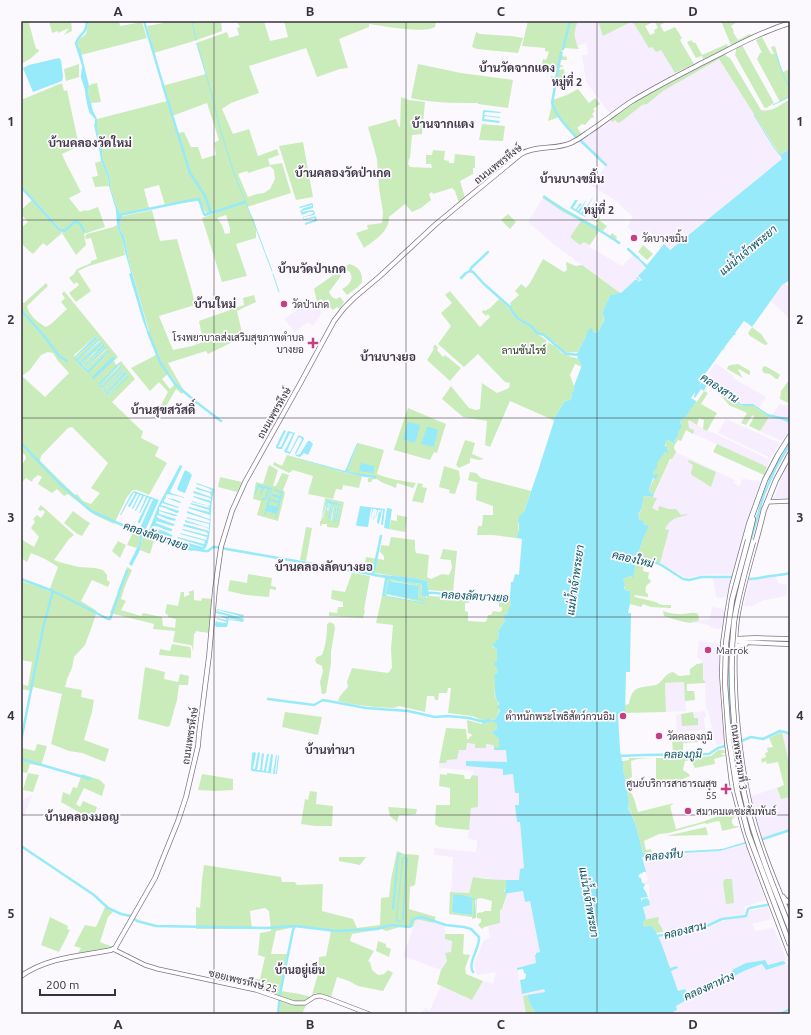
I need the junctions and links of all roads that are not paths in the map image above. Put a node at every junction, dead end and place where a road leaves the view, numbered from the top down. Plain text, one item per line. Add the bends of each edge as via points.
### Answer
1 (790, 23) edge
2 (790, 436) edge
3 (790, 454) edge
4 (790, 501) edge
5 (767, 502) junction
6 (764, 509) junction
7 (755, 510) junction
8 (751, 541) junction
9 (732, 617) junction
10 (736, 629) junction
11 (790, 639) edge
12 (730, 640) junction
13 (747, 641) junction
14 (790, 644) edge
15 (734, 650) junction
16 (726, 682) junction
17 (734, 685) junction
18 (763, 865) junction
19 (779, 893) junction
20 (790, 902) edge
21 (788, 907) edge
22 (789, 913) edge
23 (775, 915) junction
24 (790, 919) edge
25 (787, 930) edge
26 (790, 945) edge
27 (113, 949) junction
28 (790, 954) edge
29 (21, 976) edge
30 (369, 1014) edge

1 - 27 main road, ถนนเพชรหึงษ์ via 746,41 670,79 629,103 572,143 539,148 521,154 436,224 354,298 334,321 245,482 232,511 221,549 198,746 187,794 156,878
2 - 7 main road, ถนนพระรามที่ 3 via 765,480
3 - 5 main road, ถนนพระรามที่ 3
4 - 5 street
5 - 6 main road, ถนนพระรามที่ 3
6 - 8 main road, ถนนพระรามที่ 3
6 - 9 main road, ถนนพระรามที่ 3 via 742,595
7 - 8 main road, ถนนพระรามที่ 3
7 - 9 main road, ถนนพระรามที่ 3 via 734,579
8 - 25 main road, ถนนพระรามที่ 3, bridge via 733,634 735,737 749,816
8 - 26 main road, ถนนพระรามที่ 3, bridge via 732,600 726,642 730,740 737,790 748,833
9 - 10 main road, ถนนพระรามที่ 3
9 - 12 main road, ถนนพระรามที่ 3
10 - 12 main road, ถนนพระรามที่ 3
10 - 13 main road
11 - 13 main road
12 - 13 main road
12 - 15 main road, ถนนพระรามที่ 3
12 - 16 main road, ถนนพระรามที่ 3
13 - 14 main road
13 - 15 main road
15 - 17 main road, ถนนพระรามที่ 3
16 - 17 main road
16 - 18 main road, ถนนพระรามที่ 3 via 727,744 732,780 750,848
17 - 18 main road, ถนนพระรามที่ 3 via 744,777
18 - 19 main road, ถนนพระรามที่ 3
18 - 23 main road, ถนนพระรามที่ 3
19 - 20 main road
19 - 21 main road, ถนนพระรามที่ 3
21 - 22 main road, ถนนพระรามที่ 3
21 - 23 main road
22 - 23 main road
22 - 24 main road, ถนนพระรามที่ 3
23 - 25 main road, ถนนพระรามที่ 3
25 - 28 main road, ถนนพระรามที่ 3
27 - 29 main road via 55,960
27 - 30 street, ซอยเพชรหึงษ์ 25 via 158,969 256,990 294,1003 305,1003 321,996

